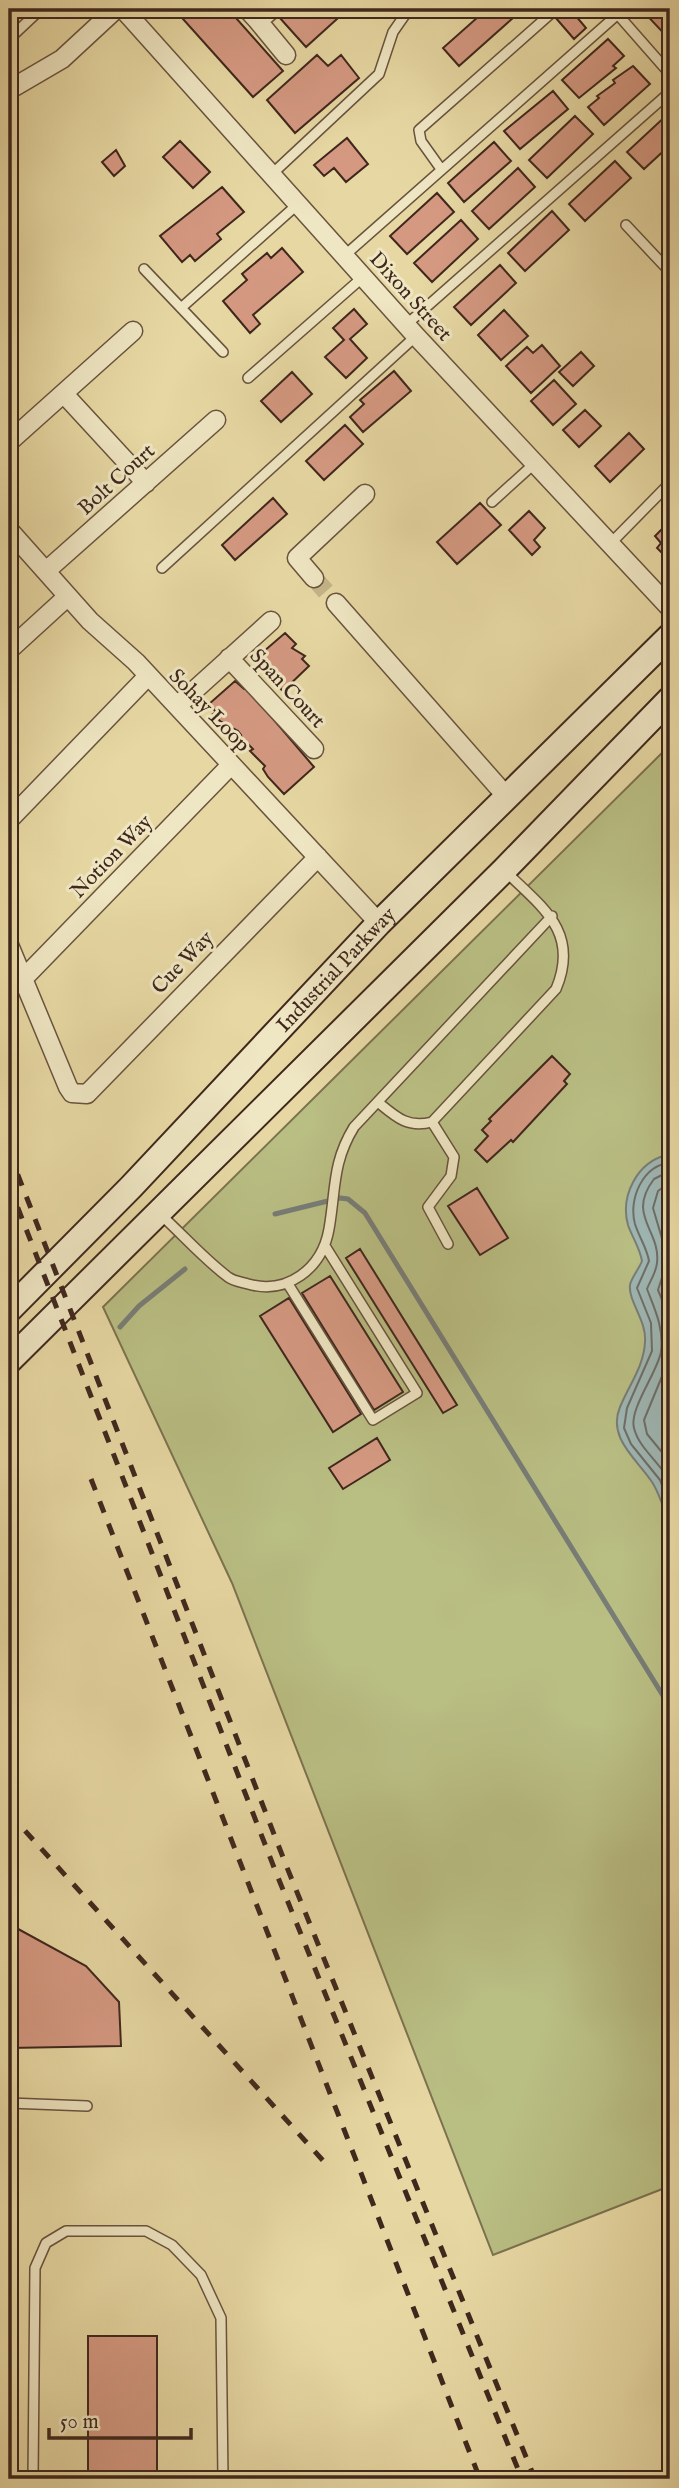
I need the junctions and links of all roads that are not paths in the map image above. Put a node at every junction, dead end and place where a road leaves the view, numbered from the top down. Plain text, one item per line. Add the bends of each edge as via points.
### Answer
1 (41, 9) edge
2 (116, 9) edge
3 (123, 9) edge
4 (409, 9) edge
5 (556, 9) edge
6 (616, 11) edge
7 (259, 13) edge
8 (9, 39) edge
9 (286, 55) dead end
10 (670, 74) edge
11 (9, 90) edge
12 (670, 92) edge
13 (441, 169) junction
14 (271, 175) junction
15 (298, 204) junction
16 (626, 225) dead end
17 (344, 256) junction
18 (144, 269) dead end
19 (670, 272) edge
20 (363, 277) junction
21 (181, 308) junction
22 (411, 330) junction
23 (133, 331) dead end
24 (223, 352) dead end
25 (248, 378) dead end
26 (64, 394) junction
27 (216, 420) dead end
28 (9, 442) edge
29 (536, 461) junction
30 (145, 483) junction
31 (670, 484) edge
32 (365, 494) dead end
33 (492, 502) dead end
34 (9, 530) edge
35 (610, 544) junction
36 (162, 568) dead end
37 (46, 571) junction
38 (314, 578) tunnel mouth
39 (67, 597) junction
40 (336, 603) tunnel mouth
41 (670, 608) edge
42 (271, 621) dead end
43 (670, 636) edge
44 (9, 650) edge
45 (229, 658) junction
46 (147, 677) junction
47 (670, 699) edge
48 (177, 706) junction
49 (314, 749) dead end
50 (231, 765) junction
51 (507, 797) junction
52 (9, 820) edge
53 (318, 857) junction
54 (504, 870) junction
55 (552, 916) junction
56 (379, 923) junction
57 (9, 945) edge
58 (23, 979) junction
59 (379, 1103) junction
60 (432, 1122) junction
61 (157, 1211) junction
62 (448, 1244) dead end
63 (325, 1246) junction
64 (288, 1284) junction
65 (9, 1310) edge
66 (9, 1361) edge
67 (9, 2103) edge
68 (87, 2106) dead end
69 (33, 2479) edge
70 (223, 2479) edge

1 - 8 lane
2 - 11 street via 62,59
3 - 14 street, Dixon Street
4 - 14 lane via 393,32 379,74
5 - 13 lane via 419,130 421,141
6 - 10 lane
6 - 13 lane
7 - 9 street
12 - 22 lane
13 - 17 lane
14 - 15 street, Dixon Street
15 - 17 street, Dixon Street
15 - 21 lane
16 - 19 lane
17 - 20 street, Dixon Street
18 - 21 lane
20 - 22 street, Dixon Street
20 - 25 lane
21 - 24 lane
22 - 29 street, Dixon Street
22 - 36 lane
23 - 26 street
26 - 28 street
26 - 30 street
27 - 30 street, Bolt Court
29 - 33 lane
29 - 35 street, Dixon Street
30 - 37 street, Bolt Court
31 - 35 lane
32 - 38 street via 297,558
34 - 37 street, Sohay Loop
35 - 41 street, Dixon Street
37 - 39 street, Sohay Loop
39 - 44 street
39 - 46 street, Sohay Loop
40 - 51 street
42 - 45 street, Span Court
43 - 51 main road, Industrial Parkway
45 - 48 street, Span Court
45 - 49 street, Span Court
46 - 48 street, Sohay Loop
46 - 52 street
47 - 54 main road
48 - 50 street, Sohay Loop
50 - 53 street, Sohay Loop
50 - 58 street, Notion Way
51 - 56 main road, Industrial Parkway
53 - 56 street, Sohay Loop
53 - 58 street, Cue Way via 93,1090 79,1095 68,1087
54 - 55 lane
54 - 61 main road
55 - 59 lane
55 - 60 lane via 564,948 565,968 556,989
56 - 65 main road, Industrial Parkway
57 - 58 street
59 - 60 lane via 401,1121 416,1126
59 - 63 lane via 354,1126 342,1147
60 - 62 lane via 454,1157 451,1176 428,1207
61 - 64 lane via 230,1279 260,1288
61 - 66 main road
63 - 64 lane via 307,1272
63 - 64 lane via 417,1393 373,1420
67 - 68 lane
69 - 70 lane via 35,2268 46,2243 66,2231 146,2231 172,2245 201,2275 221,2318

